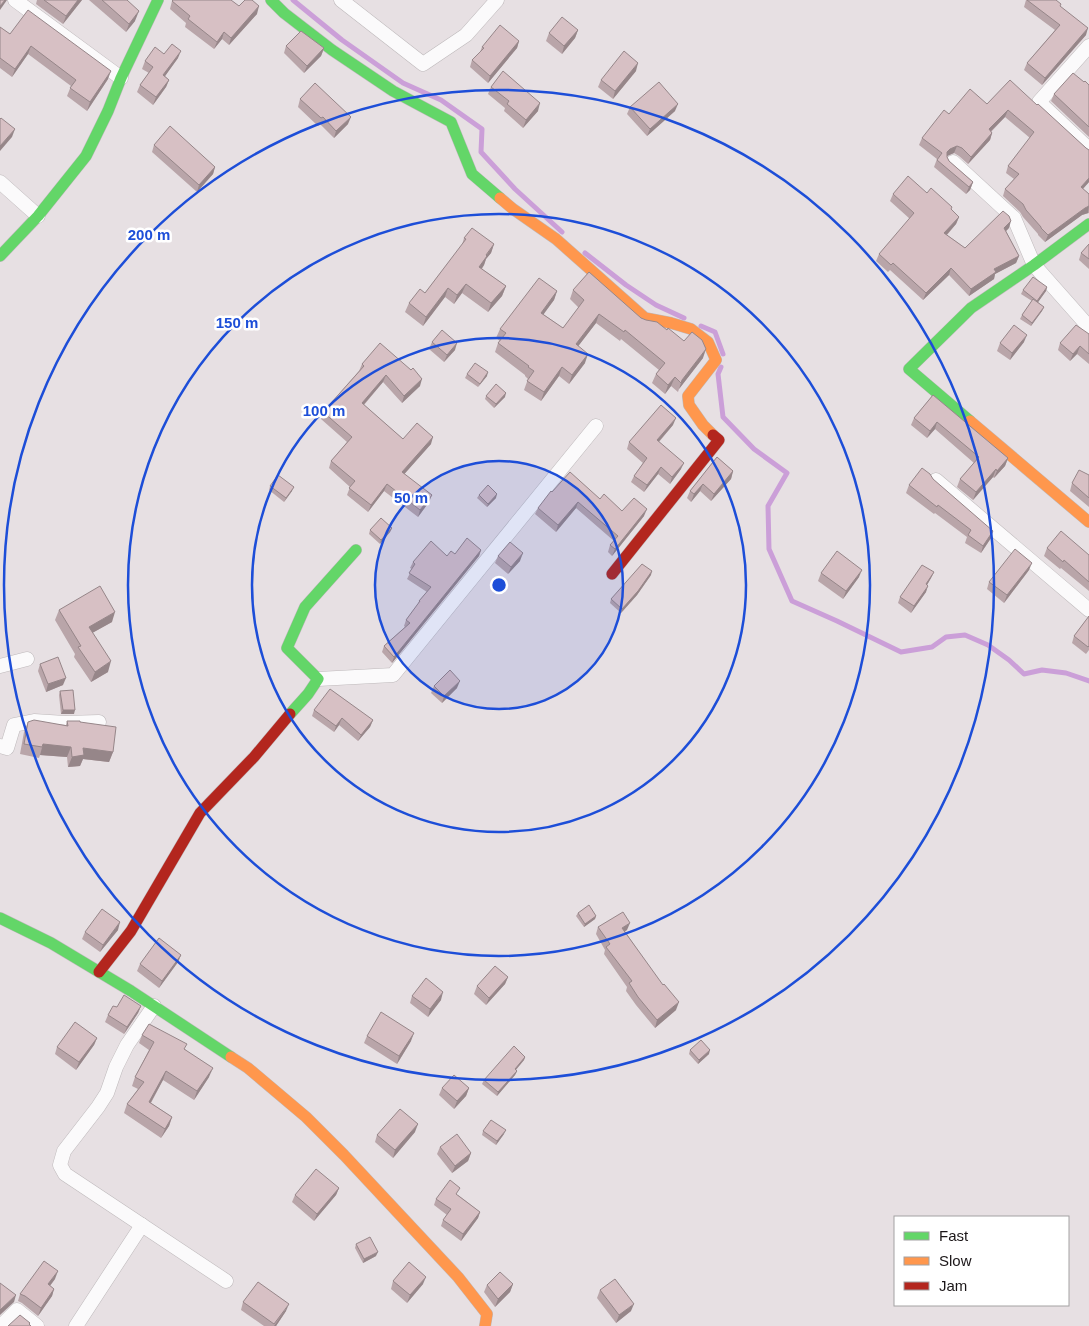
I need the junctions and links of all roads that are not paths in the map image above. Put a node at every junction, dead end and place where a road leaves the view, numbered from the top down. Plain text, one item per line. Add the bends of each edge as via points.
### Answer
1 (15, 0) edge
2 (158, 0) edge
3 (272, 0) edge
4 (341, 0) edge
5 (497, 0) edge
6 (1089, 46) edge
7 (121, 78) junction
8 (1089, 149) edge
9 (953, 162) edge
10 (0, 182) edge
11 (38, 216) junction
12 (1089, 224) edge
13 (0, 256) edge
14 (1034, 265) junction
15 (1089, 327) edge
16 (596, 426) dead end
17 (936, 480) edge
18 (1089, 522) edge
19 (356, 550) dead end
20 (612, 574) dead end
21 (1089, 610) edge
22 (28, 660) dead end
23 (0, 666) edge
24 (318, 679) junction
25 (99, 722) dead end
26 (0, 746) edge
27 (0, 918) edge
28 (99, 972) junction
29 (154, 1006) junction
30 (142, 1225) junction
31 (226, 1281) dead end
32 (1, 1326) edge
33 (37, 1326) edge
34 (76, 1326) edge
35 (485, 1326) edge

1 - 7 street
2 - 7 street
3 - 20 street via 284,13 347,60 393,91 450,122 472,174 513,209 556,239 645,318 691,329 708,342 716,360 688,396 689,405 719,440
4 - 5 street via 422,64 466,35
6 - 8 street via 1039,102
7 - 11 street via 86,156
9 - 14 street via 1014,218
10 - 11 street
11 - 13 street
12 - 14 street
14 - 15 street
14 - 18 street via 971,308 909,369
16 - 24 street via 393,675
17 - 21 street
19 - 24 street via 304,607 286,648
22 - 23 street
24 - 28 street via 254,758 200,813 131,931
25 - 26 street via 34,721 14,725 6,748
27 - 28 street
28 - 29 street
29 - 30 street via 127,1045 107,1093 64,1151 60,1166 65,1174
29 - 35 street via 248,1068 306,1116 458,1277 488,1314
30 - 31 street
30 - 34 street
32 - 33 street via 17,1310

